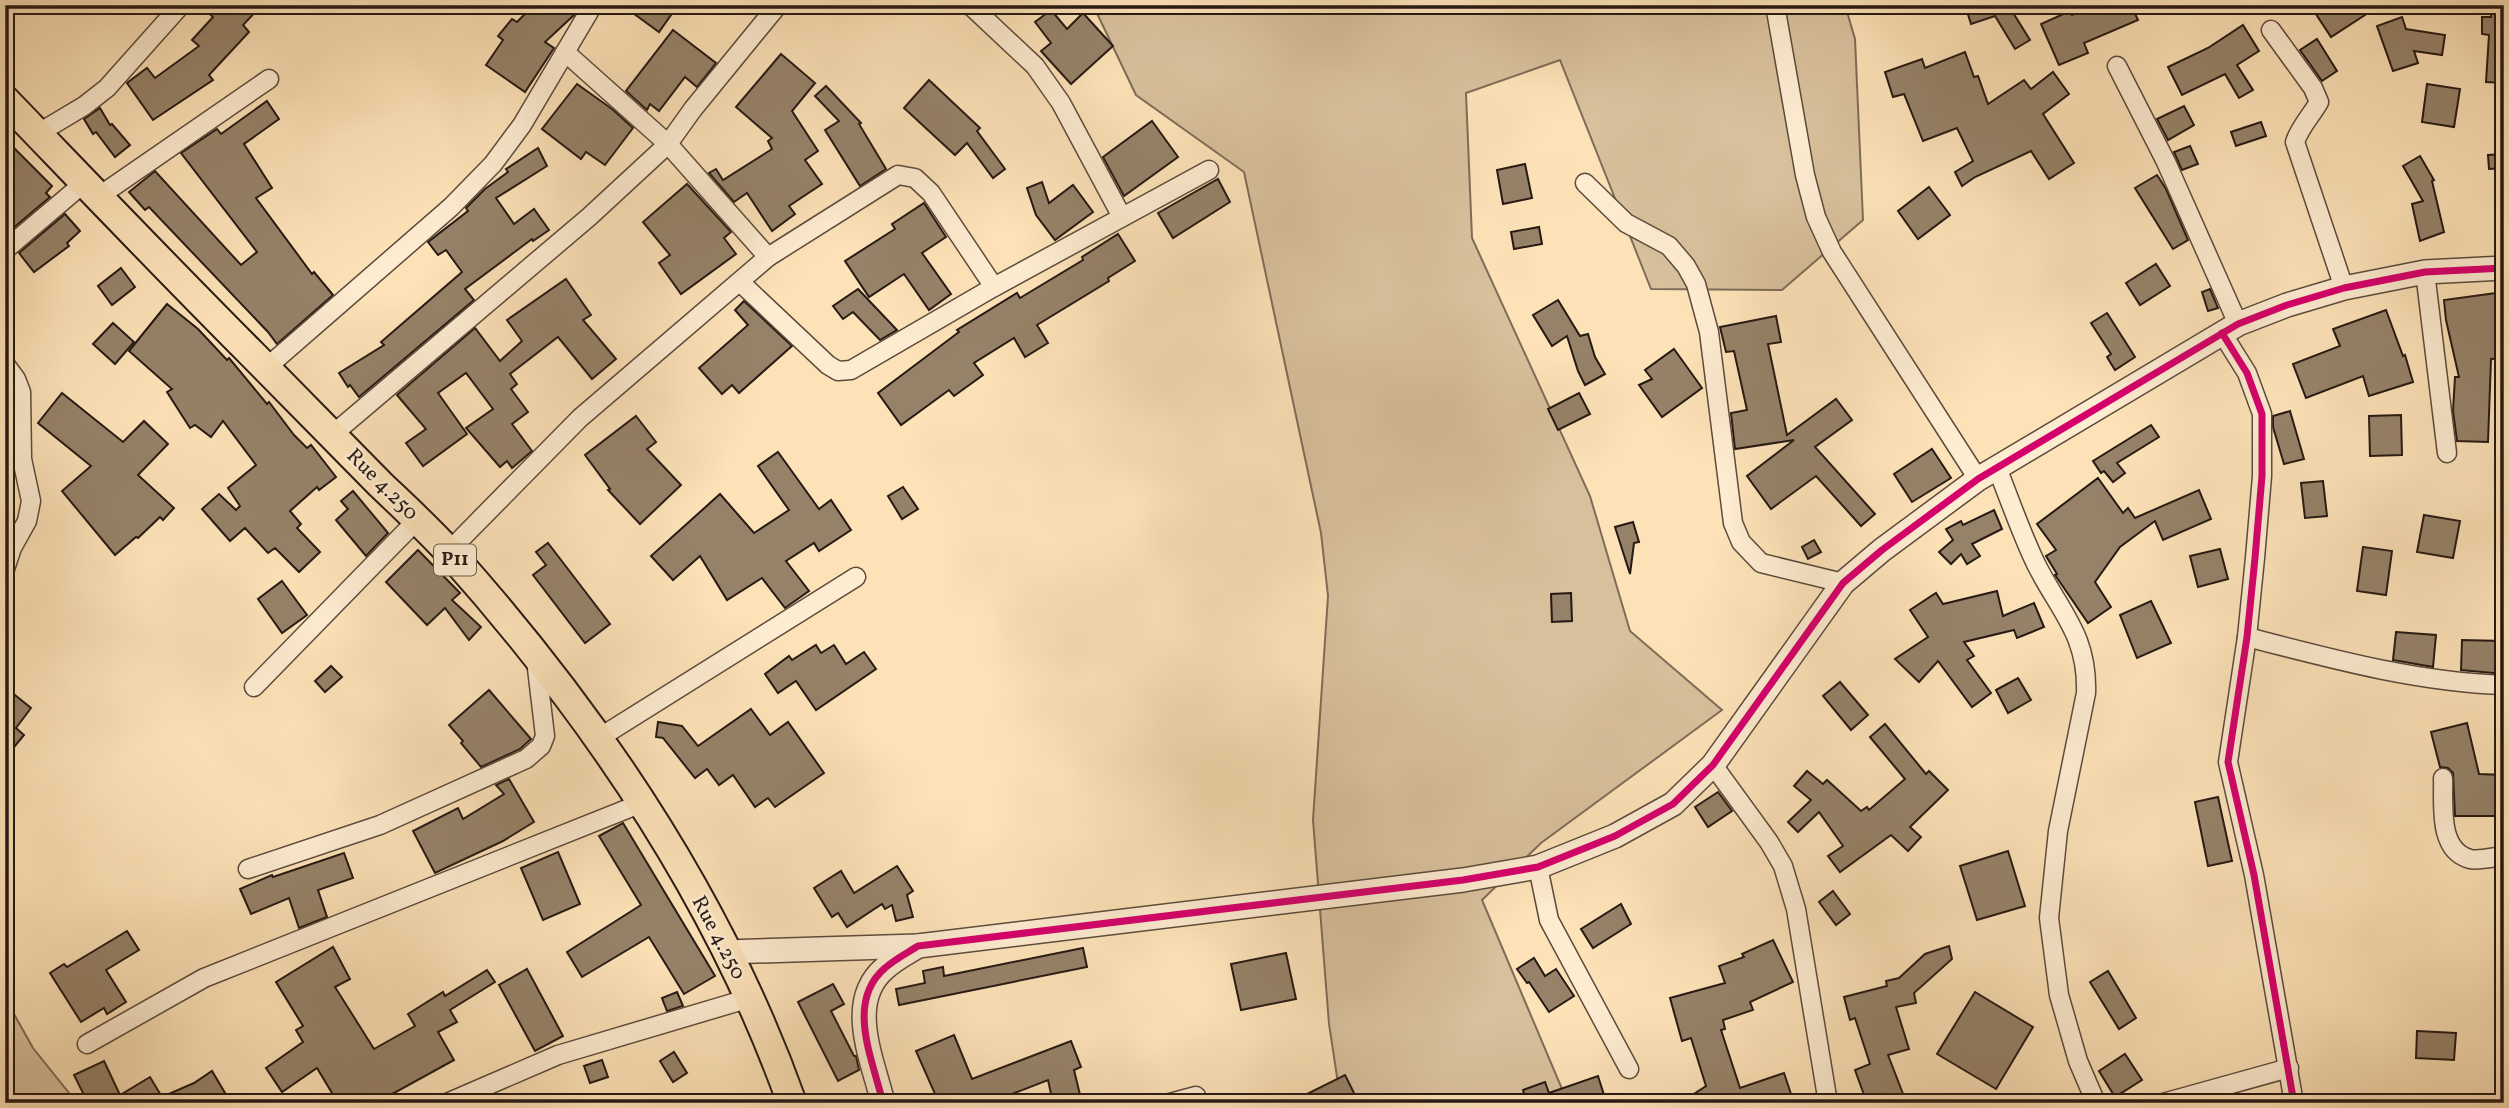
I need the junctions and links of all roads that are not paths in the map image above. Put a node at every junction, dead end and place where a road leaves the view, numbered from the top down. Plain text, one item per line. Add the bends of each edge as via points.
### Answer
1 (181, 5) edge
2 (593, 5) edge
3 (778, 5) edge
4 (970, 5) edge
5 (1775, 5) edge
6 (2271, 30) dead end
7 (565, 52) junction
8 (2117, 66) dead end
9 (269, 79) dead end
10 (5, 100) edge
11 (37, 134) junction
12 (668, 144) junction
13 (1209, 170) dead end
14 (1585, 183) dead end
15 (91, 190) junction
16 (1122, 217) junction
17 (5, 250) edge
18 (768, 257) junction
19 (2504, 268) edge
20 (2425, 272) junction
21 (741, 283) junction
22 (994, 287) junction
23 (2344, 288) junction
24 (2230, 328) junction
25 (5, 364) edge
26 (266, 368) junction
27 (332, 435) junction
28 (2447, 453) dead end
29 (1987, 474) junction
30 (417, 520) junction
31 (448, 552) junction
32 (5, 569) edge
33 (856, 577) dead end
34 (1843, 583) junction
35 (2247, 638) junction
36 (536, 657) junction
37 (2504, 685) edge
38 (254, 687) dead end
39 (599, 737) junction
40 (1713, 765) junction
41 (2443, 778) dead end
42 (642, 803) junction
43 (2504, 856) edge
44 (1538, 867) junction
45 (248, 869) dead end
46 (918, 946) junction
47 (726, 952) junction
48 (750, 998) junction
49 (87, 1044) dead end
50 (2288, 1068) junction
51 (1629, 1069) dead end
52 (1196, 1096) dead end
53 (447, 1103) edge
54 (792, 1103) edge
55 (883, 1103) edge
56 (1170, 1103) edge
57 (1828, 1103) edge
58 (2096, 1103) edge
59 (2163, 1103) edge
60 (2294, 1103) edge

1 - 11 street via 107,88
2 - 7 street
3 - 12 street
4 - 16 street via 1035,66 1061,103
5 - 29 street via 1816,217 1832,252
6 - 23 street via 2319,102 2295,142
7 - 12 street
7 - 26 street via 493,164 451,207
8 - 24 street via 2166,162
9 - 15 street
10 - 11 main road, Rue 4.250 / P11
11 - 15 main road, Rue 4.250 / P11
12 - 18 street
12 - 27 street
13 - 16 street
14 - 34 street via 1626,223 1669,246 1696,284 1709,332 1733,523 1741,542 1761,563
15 - 17 street
15 - 26 main road, Rue 4.250 / P11
16 - 22 street
18 - 21 street
18 - 22 street via 898,175 915,178 932,193
19 - 20 street
20 - 23 street
20 - 28 street
21 - 22 street via 838,371 850,370
21 - 31 street via 580,418
23 - 24 street
24 - 29 street
24 - 35 street via 2262,414 2262,476
25 - 32 street via 21,392 22,459 31,501
26 - 27 main road, Rue 4.250 / P11
27 - 30 main road, Rue 4.250 / P11
29 - 34 street
29 - 58 street via 2083,649 2087,672 2058,831 2049,918 2059,995
30 - 31 main road, Rue 4.250 / P11
30 - 38 street
31 - 36 main road, Rue 4.250 / P11
33 - 39 street
34 - 40 street
35 - 37 street via 2403,674
35 - 50 street via 2228,762 2254,875
36 - 39 main road, Rue 4.250 / P11
36 - 45 street via 545,736 526,759 380,825
39 - 42 main road, Rue 4.250 / P11
40 - 44 street via 1673,804 1615,836
40 - 57 street via 1783,866 1796,908
41 - 43 street via 2446,838 2470,859
42 - 47 main road, Rue 4.250 / P11
42 - 49 street via 204,978
44 - 46 street
44 - 51 street via 1549,920
46 - 47 street
46 - 55 street via 884,969 867,991 863,1023
47 - 48 main road, Rue 4.250 / P11
48 - 53 street via 558,1055
48 - 54 main road, Rue 4.250 / P11
50 - 59 street
50 - 60 street
52 - 56 street

